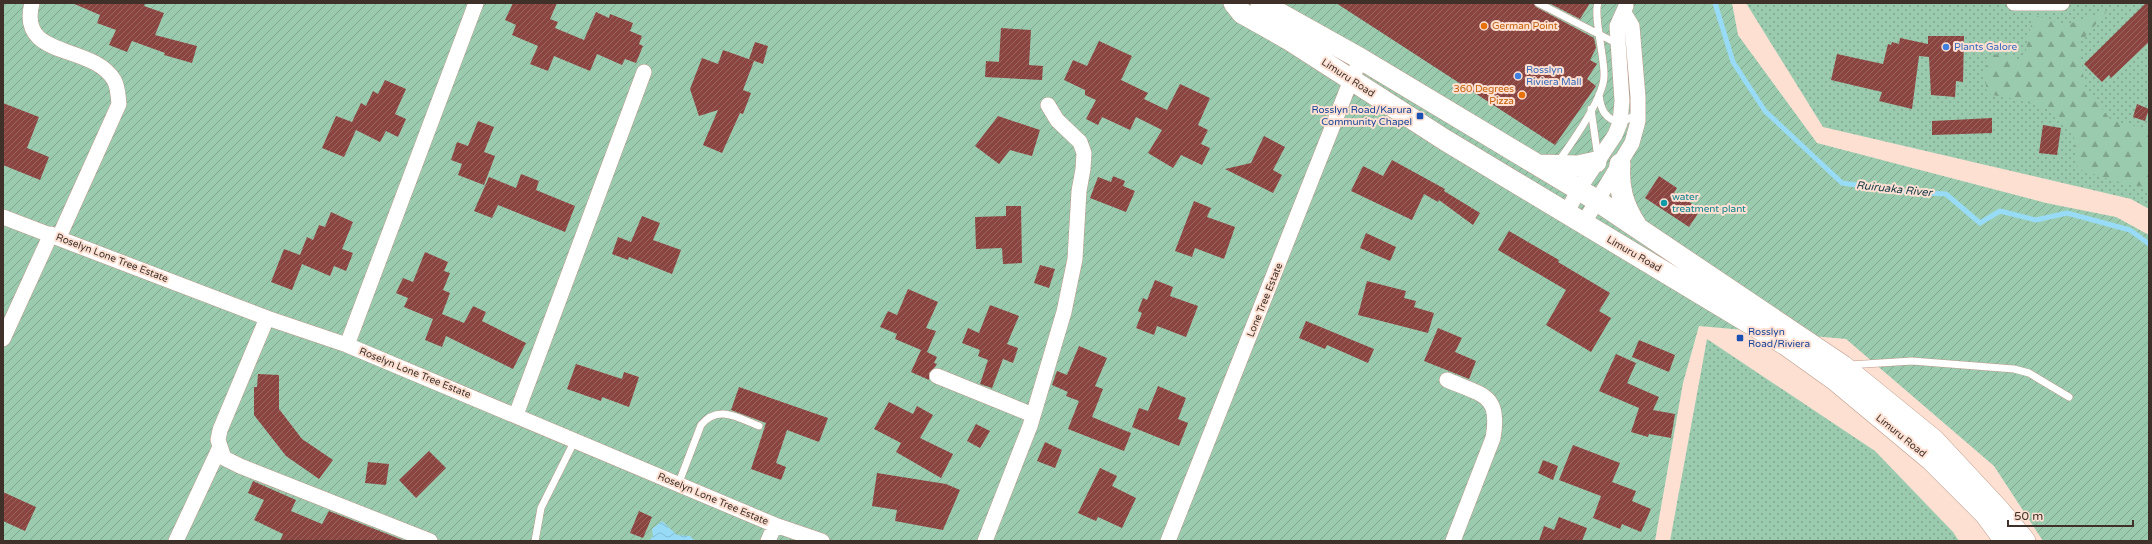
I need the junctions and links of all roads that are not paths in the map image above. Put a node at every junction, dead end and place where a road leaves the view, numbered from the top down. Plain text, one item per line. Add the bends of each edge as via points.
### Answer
1 (32, 3) edge
2 (476, 3) edge
3 (1234, 3) edge
4 (1261, 3) edge
5 (1538, 3) edge
6 (1598, 3) edge
7 (2014, 3) edge
8 (2062, 3) edge
9 (1625, 8) edge
10 (1618, 44) junction
11 (1361, 59) junction
12 (644, 72) dead end
13 (1351, 80) junction
14 (1599, 95) junction
15 (1048, 105) dead end
16 (1591, 109) junction
17 (1638, 114) junction
18 (1620, 123) junction
19 (1597, 160) junction
20 (1620, 164) junction
21 (1547, 165) junction
22 (1578, 190) junction
23 (1596, 200) junction
24 (3, 217) edge
25 (1574, 219) junction
26 (1637, 227) junction
27 (55, 235) junction
28 (267, 318) junction
29 (3, 339) edge
30 (347, 345) junction
31 (1843, 366) junction
32 (937, 376) dead end
33 (1447, 380) dead end
34 (2069, 397) dead end
35 (516, 415) junction
36 (1033, 415) junction
37 (759, 426) dead end
38 (575, 440) junction
39 (219, 448) junction
40 (678, 485) junction
41 (775, 525) junction
42 (176, 541) edge
43 (430, 541) edge
44 (535, 541) edge
45 (768, 541) edge
46 (822, 541) edge
47 (985, 541) edge
48 (1168, 541) edge
49 (1453, 541) edge
50 (2005, 541) edge
51 (2025, 541) edge

1 - 27 street via 28,16 34,34 41,41 91,61 106,70 114,80 119,104
2 - 30 street
3 - 13 main road, Limuru Road via 1242,12
4 - 11 main road, Limuru Road
5 - 10 lane
6 - 14 lane via 1597,13 1604,60 1604,78
7 - 8 street
9 - 10 street via 1617,26
9 - 17 street via 1632,26
10 - 18 street via 1622,101
11 - 13 street, Lone Tree Estate
11 - 21 main road, Limuru Road
12 - 35 street
13 - 25 main road, Limuru Road
13 - 48 street, Lone Tree Estate
14 - 16 lane
14 - 18 lane via 1604,115
15 - 36 street via 1057,120 1080,142 1084,153 1075,259 1064,312
16 - 19 lane
16 - 21 lane
17 - 18 lane
17 - 20 street via 1634,138
18 - 19 street via 1615,135
19 - 21 main road via 1578,166
19 - 22 street
20 - 23 street
20 - 26 main road via 1620,191 1627,212
21 - 22 main road, Limuru Road
22 - 23 main road, Limuru Road
22 - 25 street
23 - 25 street
23 - 26 main road, Limuru Road
24 - 27 street, Roselyn Lone Tree Estate
25 - 50 main road, Limuru Road via 1786,345 1834,380 1931,460 1985,514
26 - 31 main road, Limuru Road
27 - 28 street, Roselyn Lone Tree Estate
27 - 29 street
28 - 30 street, Roselyn Lone Tree Estate
28 - 39 street via 220,430
30 - 35 street, Roselyn Lone Tree Estate
31 - 34 lane via 1912,361 2014,369 2029,372
31 - 51 main road, Limuru Road via 1934,440
32 - 36 street
33 - 49 street via 1488,398 1496,420 1493,438
35 - 38 street, Roselyn Lone Tree Estate
36 - 47 street
37 - 40 lane via 728,414 714,414 707,418
38 - 40 street, Roselyn Lone Tree Estate
38 - 44 lane via 541,508
39 - 42 street
39 - 43 street via 224,458 240,466
40 - 41 street, Roselyn Lone Tree Estate
41 - 45 street
41 - 46 street, Roselyn Lone Tree Estate

